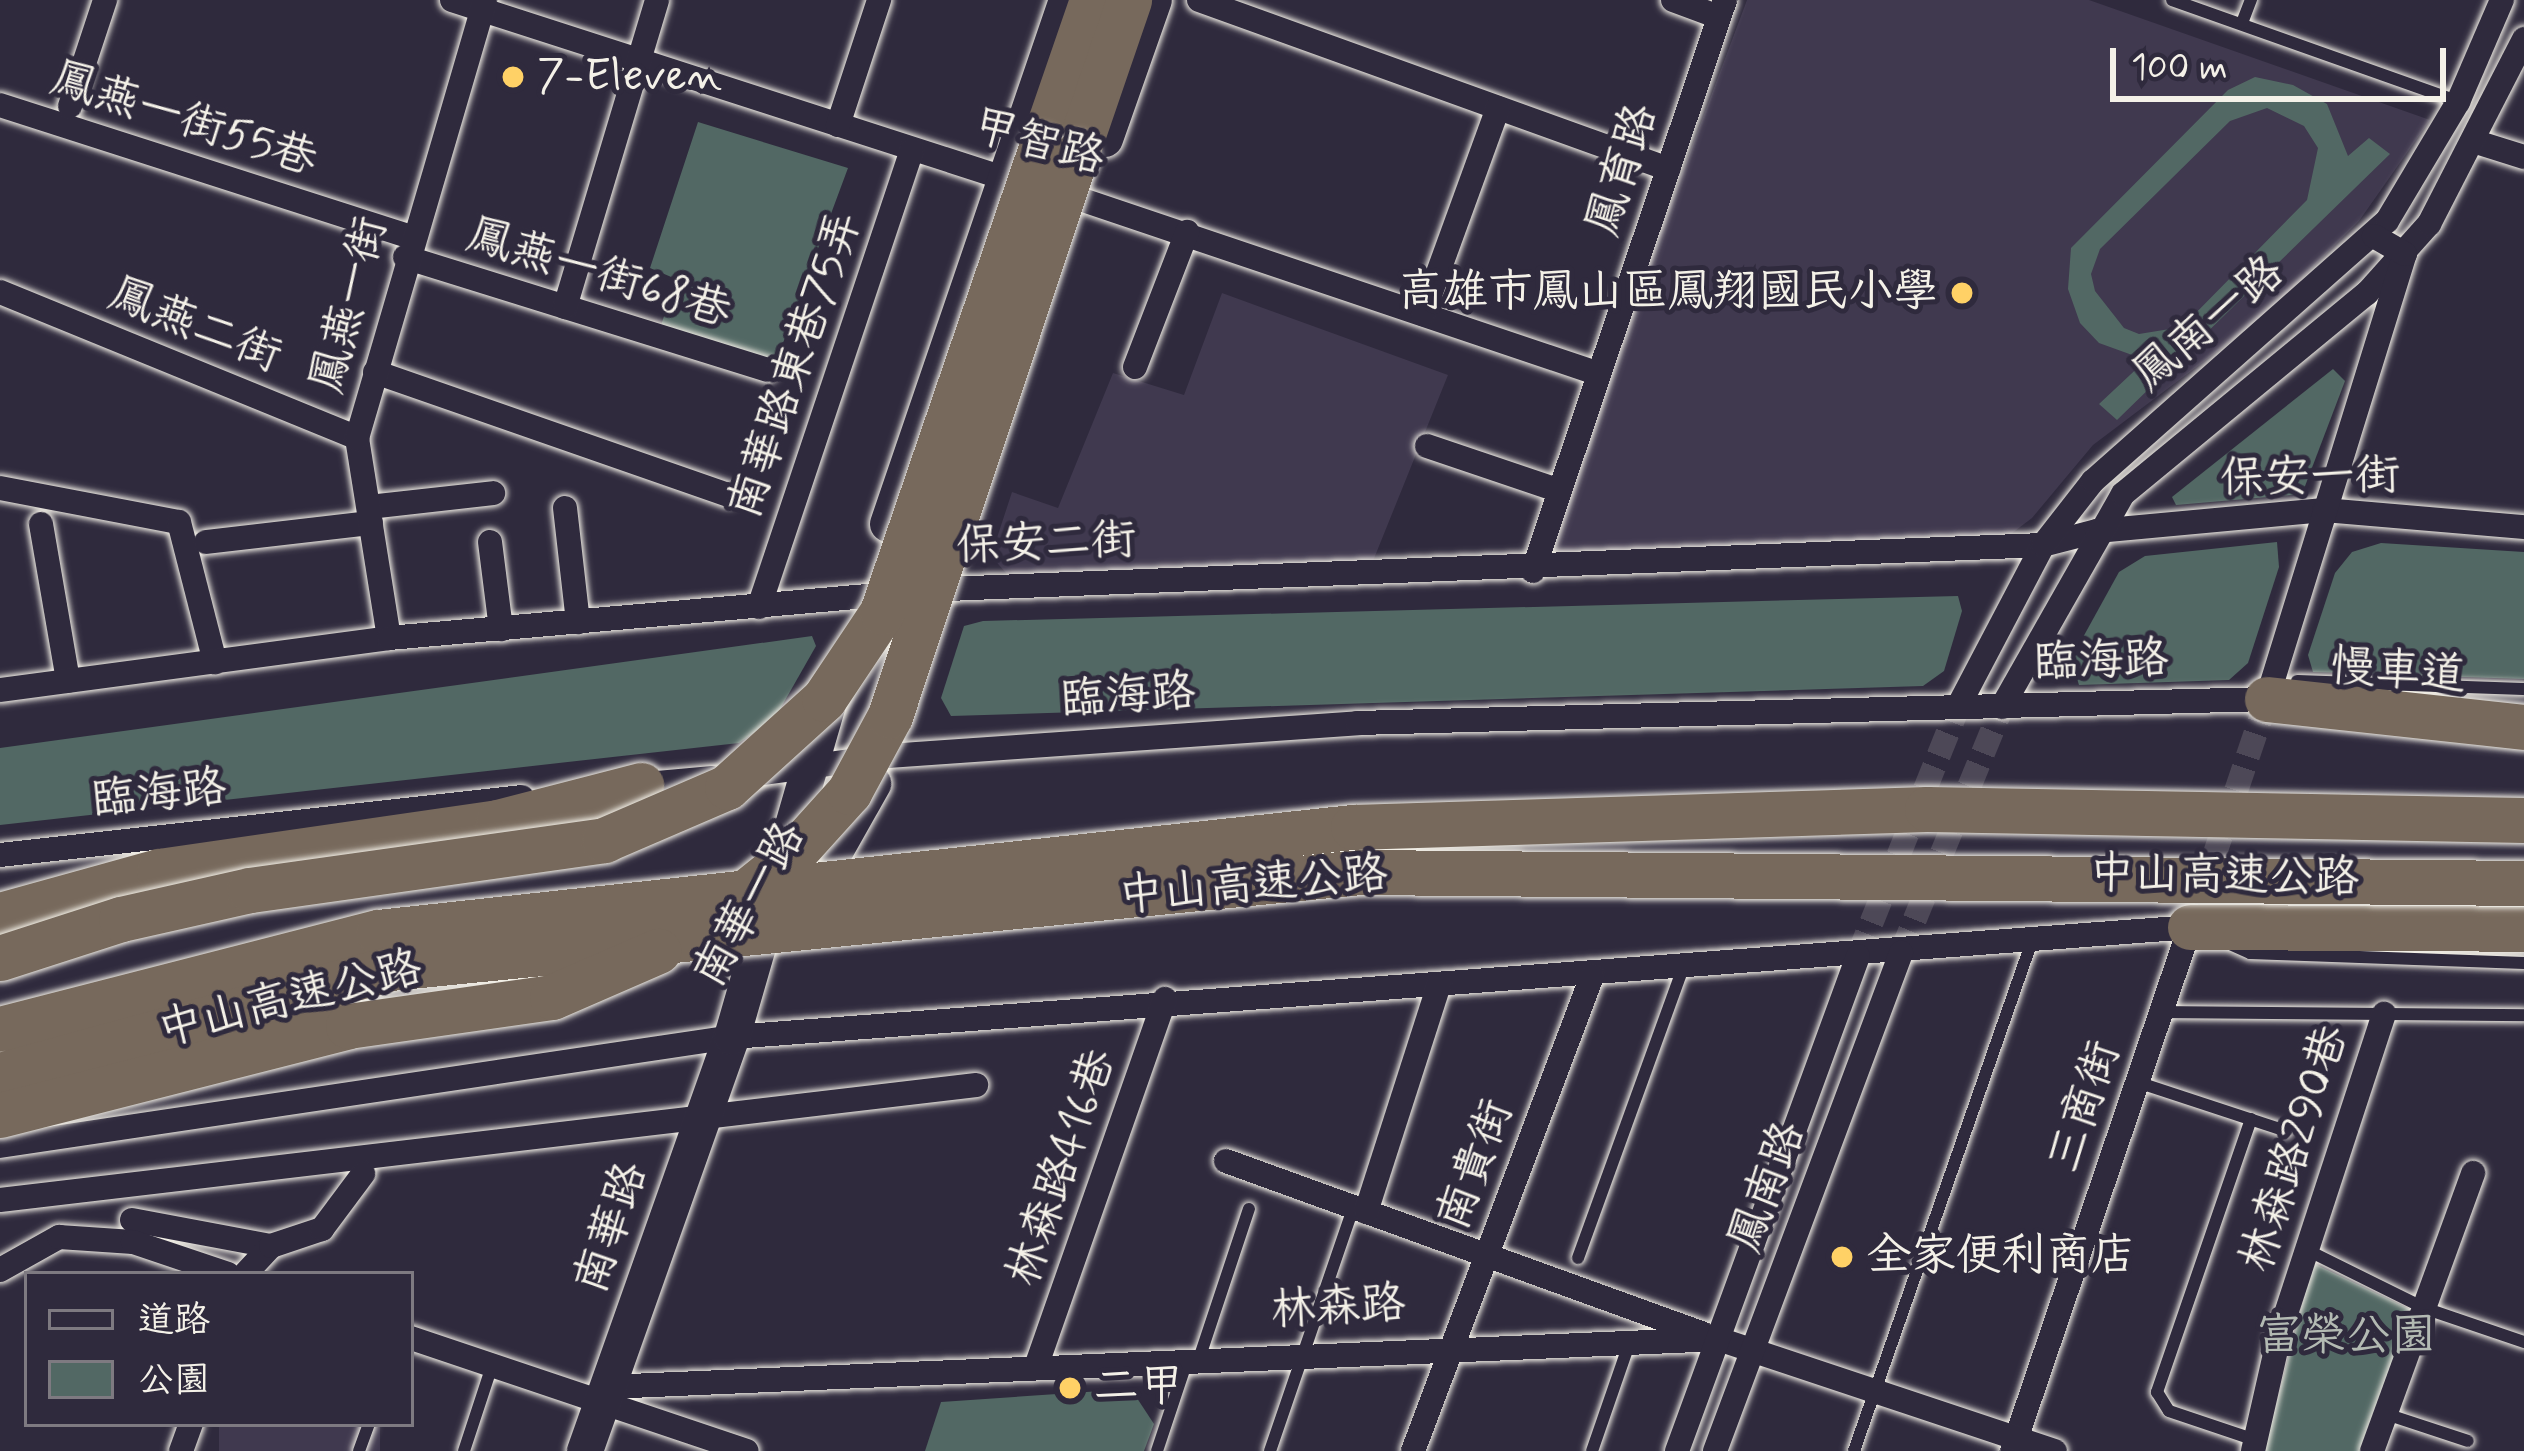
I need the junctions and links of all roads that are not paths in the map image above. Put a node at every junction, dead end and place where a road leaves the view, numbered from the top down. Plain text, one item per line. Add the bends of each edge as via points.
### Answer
1 (105, 0) edge
2 (452, 0) edge
3 (657, 0) edge
4 (879, 0) edge
5 (1067, 0) edge
6 (1092, 0) edge
7 (1129, 0) edge
8 (1154, 0) edge
9 (1199, 0) edge
10 (1672, 0) edge
11 (2172, 0) edge
12 (2251, 0) edge
13 (2502, 0) edge
14 (483, 5) edge
15 (1722, 8) edge
16 (2242, 23) junction
17 (2524, 39) edge
18 (639, 60) junction
19 (2458, 101) junction
20 (0, 105) edge
21 (70, 106) dead end
22 (1498, 108) junction
23 (838, 125) junction
24 (2476, 142) junction
25 (912, 150) junction
26 (2524, 157) edge
27 (1067, 167) junction
28 (1668, 169) junction
29 (1002, 179) junction
30 (1187, 232) junction
31 (2374, 236) junction
32 (408, 247) junction
33 (2405, 254) junction
34 (0, 292) edge
35 (565, 307) junction
36 (1423, 314) junction
37 (1136, 367) dead end
38 (767, 370) dead end
39 (375, 372) junction
40 (1599, 374) junction
41 (358, 438) junction
42 (1427, 446) dead end
43 (0, 488) edge
44 (1560, 490) junction
45 (493, 493) dead end
46 (728, 495) dead end
47 (565, 508) dead end
48 (2324, 510) junction
49 (370, 515) junction
50 (41, 524) dead end
51 (2524, 527) edge
52 (2097, 531) junction
53 (206, 542) dead end
54 (490, 542) dead end
55 (2043, 545) junction
56 (1533, 571) junction
57 (947, 589) junction
58 (865, 595) junction
59 (759, 607) junction
60 (578, 622) junction
61 (501, 629) junction
62 (389, 638) junction
63 (215, 662) junction
64 (68, 681) junction
65 (2270, 689) junction
66 (2524, 689) edge
67 (0, 690) edge
68 (1959, 705) junction
69 (2002, 707) junction
70 (2524, 717) edge
71 (2524, 727) edge
72 (889, 756) junction
73 (806, 769) junction
74 (641, 785) junction
75 (2524, 820) edge
76 (0, 855) edge
77 (2524, 883) edge
78 (0, 915) edge
79 (2190, 927) junction
80 (2524, 929) edge
81 (2032, 941) junction
82 (1901, 953) junction
83 (1858, 956) junction
84 (0, 958) edge
85 (2524, 963) edge
86 (1683, 968) junction
87 (1592, 976) junction
88 (1439, 984) junction
89 (1165, 999) junction
90 (2162, 1012) junction
91 (2384, 1014) junction
92 (2524, 1016) edge
93 (0, 1029) edge
94 (732, 1037) junction
95 (0, 1075) edge
96 (2138, 1082) junction
97 (976, 1084) dead end
98 (704, 1111) junction
99 (0, 1114) edge
100 (2252, 1119) junction
101 (2286, 1131) dead end
102 (0, 1146) edge
103 (1226, 1161) dead end
104 (2473, 1172) dead end
105 (363, 1174) dead end
106 (0, 1200) edge
107 (1249, 1209) dead end
108 (1360, 1209) junction
109 (132, 1220) dead end
110 (271, 1246) junction
111 (2307, 1250) junction
112 (1487, 1256) junction
113 (1578, 1258) dead end
114 (0, 1270) edge
115 (219, 1271) edge
116 (248, 1271) edge
117 (2424, 1308) junction
118 (414, 1338) edge
119 (1718, 1339) junction
120 (1630, 1340) junction
121 (2524, 1342) edge
122 (1453, 1345) junction
123 (1752, 1349) junction
124 (1305, 1351) junction
125 (1194, 1357) junction
126 (1037, 1364) junction
127 (492, 1366) junction
128 (1875, 1390) junction
129 (604, 1395) junction
130 (2385, 1414) junction
131 (2468, 1441) dead end
132 (2014, 1444) edge
133 (2254, 1445) edge
134 (464, 1451) edge
135 (585, 1451) edge
136 (747, 1451) edge
137 (1157, 1451) edge
138 (1270, 1451) edge
139 (1413, 1451) edge
140 (1592, 1451) edge
141 (1677, 1451) edge
142 (1714, 1451) edge
143 (1854, 1451) edge
144 (2055, 1451) edge
145 (2372, 1451) edge

1 - 21 street
2 - 14 street, 甲智路
3 - 18 street
4 - 23 street
5 - 29 main road, 南華一路
6 - 27 highway
7 - 27 highway
8 - 27 main road, 南華一路
9 - 22 street
10 - 15 street
11 - 16 lane
12 - 16 lane
13 - 19 street, 鳳南一路
14 - 18 street, 甲智路
14 - 32 street, 鳳燕一街
15 - 28 street, 鳳育路
16 - 19 lane
17 - 24 street, 鳳南一路
18 - 23 street, 甲智路
18 - 35 street
19 - 31 street, 鳳南一路
20 - 32 street, 鳳燕一街55巷
22 - 28 street
22 - 36 street
23 - 25 street, 甲智路
24 - 26 street
24 - 33 street, 鳳南一路
25 - 29 street, 甲智路
25 - 59 street, 南華路東巷75弄
27 - 29 street, 甲智路
27 - 30 street, 甲智路
27 - 57 main road, 南華一路
27 - 84 highway, bridge via 882,612 824,699 740,776 698,803 604,840 250,890
27 - 99 highway, bridge via 890,716 848,792 782,864 700,926 594,984 348,1027
28 - 40 street, 鳳育路
29 - 58 main road, 南華一路
30 - 36 street, 甲智路
30 - 37 street
31 - 33 street
31 - 55 street, 鳳南一路 via 2110,465
32 - 35 street, 鳳燕一街68巷
32 - 39 street, 鳳燕一街
33 - 48 street
33 - 52 street, 鳳南一路 via 2156,461
34 - 41 street, 鳳燕二街
35 - 38 street, 鳳燕一街68巷
36 - 40 street, 甲智路
39 - 41 street, 鳳燕一街
39 - 46 street
40 - 44 street, 鳳育路
41 - 49 street, 鳳燕一街
42 - 44 street
43 - 63 street via 179,522
44 - 56 street, 鳳育路
45 - 49 street
47 - 60 street
48 - 51 street, 保安一街
48 - 52 street, 保安一街
48 - 65 street
49 - 53 street
49 - 62 street, 鳳燕一街
50 - 64 street
52 - 55 street, 保安二街
52 - 69 street, 鳳南一路
54 - 61 street
55 - 56 street, 保安二街
55 - 68 street, 鳳南一路
56 - 57 street, 保安二街
57 - 58 street, 保安二街
57 - 72 main road, 南華一路
58 - 59 street, 保安二街
58 - 73 main road, 南華一路
59 - 60 street, 保安二街
60 - 61 street, 保安二街
61 - 62 street, 保安二街
62 - 63 street, 保安二街
63 - 64 street, 保安二街
64 - 67 street, 保安二街
65 - 66 lane
65 - 69 street, 臨海路
65 - 70 lane, 慢車道
65 - 71 highway
68 - 69 street, 臨海路
68 - 72 street, 臨海路 via 1358,723
72 - 73 street, 臨海路
72 - 94 main road, 南華一路
73 - 74 street, 臨海路
73 - 94 main road, 南華一路
74 - 76 street, 臨海路
74 - 78 highway via 498,822 159,871
75 - 93 highway, 中山高速公路, bridge via 1927,809 1353,827 378,932
77 - 95 highway, 中山高速公路, bridge via 1361,872 390,968
79 - 80 highway
79 - 81 street
79 - 85 lane via 2250,952
79 - 90 street, 三商街
81 - 82 street
81 - 128 lane
82 - 83 street
82 - 123 street, 鳳南路
83 - 86 street
83 - 119 street, 鳳南路
86 - 87 street
86 - 113 lane
87 - 88 street
87 - 112 street, 南貴街
88 - 89 street
88 - 108 street
89 - 94 street
89 - 126 street, 林森路416巷
90 - 91 lane
90 - 96 street, 三商街
91 - 92 lane
91 - 111 street, 林森路290巷
94 - 98 main road, 南華路
94 - 102 street
96 - 100 lane
96 - 132 street, 三商街
97 - 98 street
98 - 106 street
98 - 129 main road, 南華路
100 - 101 lane
100 - 133 lane via 2157,1404
103 - 108 street
104 - 117 street
105 - 110 street via 322,1229
107 - 125 lane
108 - 112 street
108 - 124 lane
109 - 110 street
110 - 116 street
111 - 117 lane
111 - 133 street, 林森路290巷
112 - 119 street
112 - 122 street, 南貴街
114 - 115 street via 59,1238 134,1242
117 - 121 lane
117 - 130 street
118 - 127 street
119 - 120 street, 林森路
119 - 123 street, 林森路
119 - 141 street, 鳳南路
120 - 122 street, 林森路
120 - 140 lane
122 - 124 street, 林森路
122 - 139 street, 南貴街
123 - 128 street, 林森路
123 - 142 street, 鳳南路
124 - 125 street, 林森路
124 - 138 lane
125 - 126 street, 林森路
125 - 137 lane
126 - 129 street, 林森路
127 - 129 street
127 - 134 lane
128 - 132 street, 林森路
128 - 143 lane
129 - 135 main road, 南華路
129 - 136 street
130 - 131 lane
130 - 145 street
132 - 144 street, 林森路

